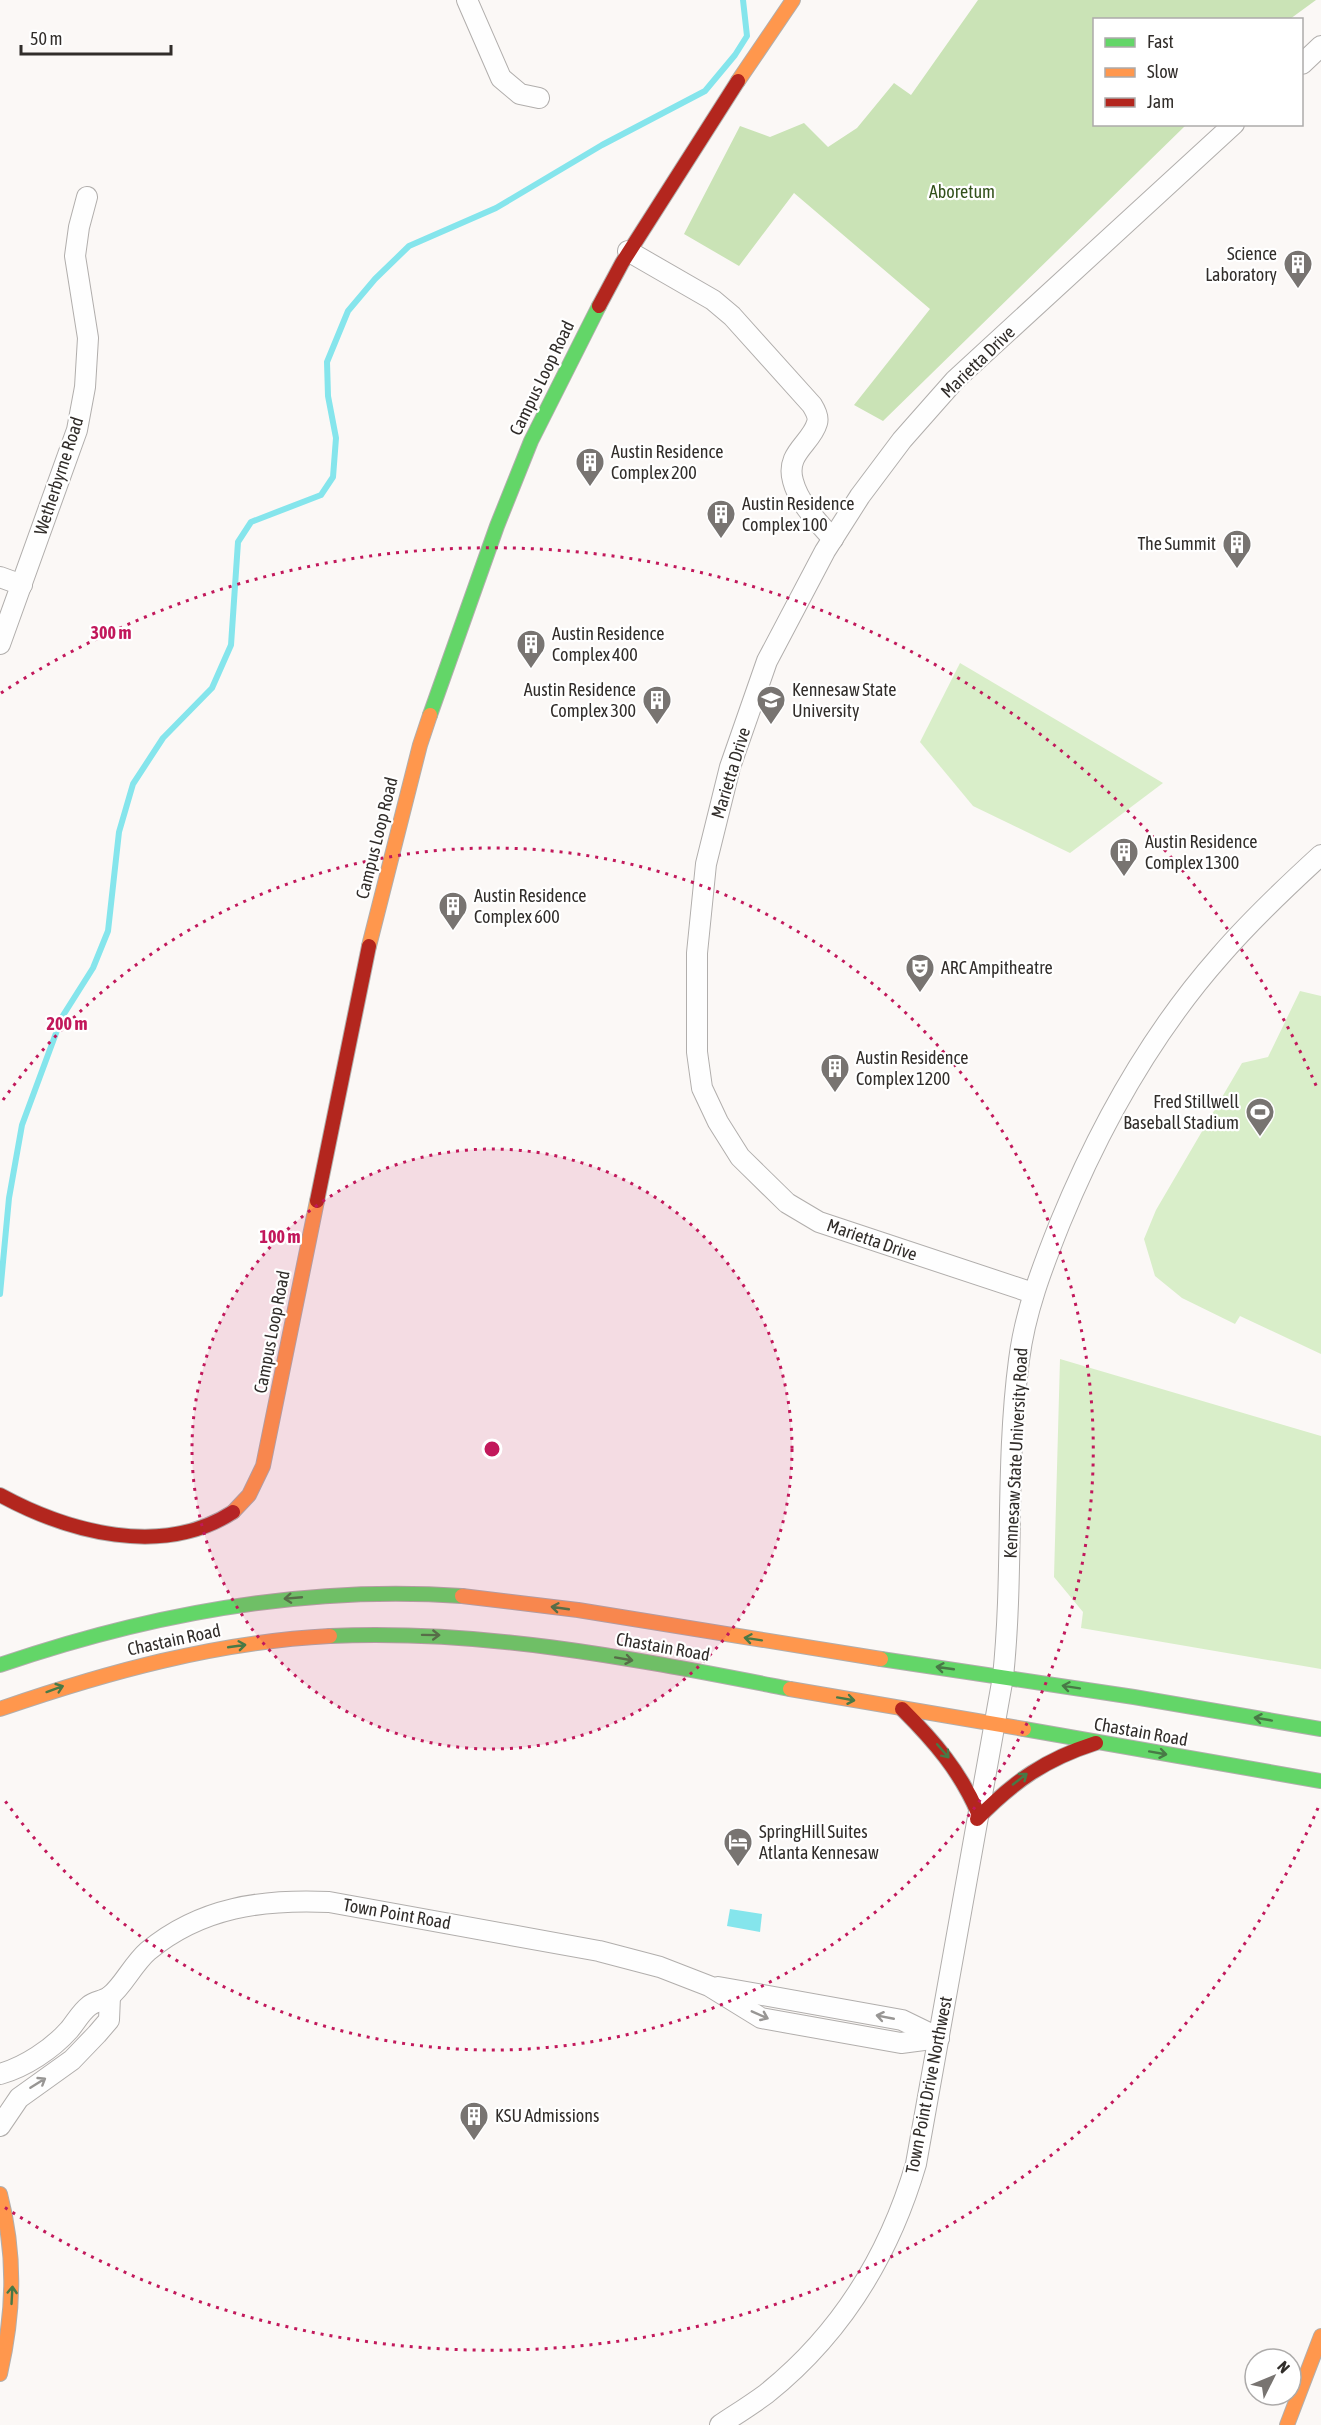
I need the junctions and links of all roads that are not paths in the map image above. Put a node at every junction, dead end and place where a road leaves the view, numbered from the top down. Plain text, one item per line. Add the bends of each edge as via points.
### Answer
1 (467, 0) edge
2 (793, 0) edge
3 (1321, 46) edge
4 (1303, 63) edge
5 (539, 98) dead end
6 (1232, 126) edge
7 (87, 197) dead end
8 (628, 251) junction
9 (833, 539) junction
10 (0, 577) edge
11 (22, 585) junction
12 (0, 644) edge
13 (1321, 855) edge
14 (1033, 1293) junction
15 (0, 1494) edge
16 (0, 1665) edge
17 (1003, 1677) junction
18 (0, 1709) edge
19 (902, 1709) junction
20 (994, 1723) junction
21 (1321, 1729) edge
22 (1098, 1743) junction
23 (1321, 1781) edge
24 (978, 1816) junction
25 (110, 1996) junction
26 (939, 2038) junction
27 (0, 2074) edge
28 (0, 2126) edge
29 (0, 2194) edge
30 (1321, 2336) edge
31 (0, 2374) edge
32 (720, 2425) edge
33 (1287, 2425) edge

1 - 5 street via 501,78 520,94
2 - 8 main road, Campus Loop Road
3 - 4 street
6 - 9 street, Marietta Drive via 955,380 902,440
7 - 11 street, Wetherbyrne Road via 75,256 88,338 83,397 77,430
8 - 9 street via 696,288 726,310 812,405 817,423 792,462 792,481 801,500
8 - 15 main road, Campus Loop Road via 531,441 420,745 370,940 263,1466 253,1489 238,1508 218,1522 190,1531 150,1535 110,1534 62,1524 23,1509
9 - 14 street, Marietta Drive via 767,661 730,767 706,864 696,982 702,1088 740,1157 787,1203 819,1222
10 - 11 street
11 - 12 street, Wetherbyrne Road
13 - 14 street, Kennesaw State University Road via 1220,955 1162,1031 1088,1160
14 - 17 street, Kennesaw State University Road via 1016,1383 1008,1635
17 -> 16 main road, Chastain Road via 567,1608 417,1594 298,1598 182,1613 83,1636
17 - 20 street, Town Point Drive Northwest
21 -> 17 main road, Chastain Road
18 -> 19 main road, Chastain Road via 85,1679 203,1651 322,1636 392,1635 490,1639 567,1648
19 - 20 main road, Chastain Road
19 -> 24 main road via 947,1755 968,1788
20 - 22 main road, Chastain Road
20 - 24 street, Town Point Drive Northwest
22 -> 23 main road, Chastain Road
24 -> 22 main road via 1036,1766
24 - 26 street, Town Point Drive Northwest
25 - 26 street, Town Point Road via 136,1962 197,1920 268,1901 295,1900 329,1902 588,1948 660,1967 709,1986 902,2020
25 - 27 street, Town Point Road via 89,2006 68,2032 42,2052
28 -> 25 street, Town Point Road via 19,2098 72,2060 97,2034 108,2019
26 - 32 street, Town Point Drive Northwest via 916,2164 894,2227 872,2273 816,2348 764,2396
31 -> 29 main road via 12,2281 12,2252
30 - 33 main road

